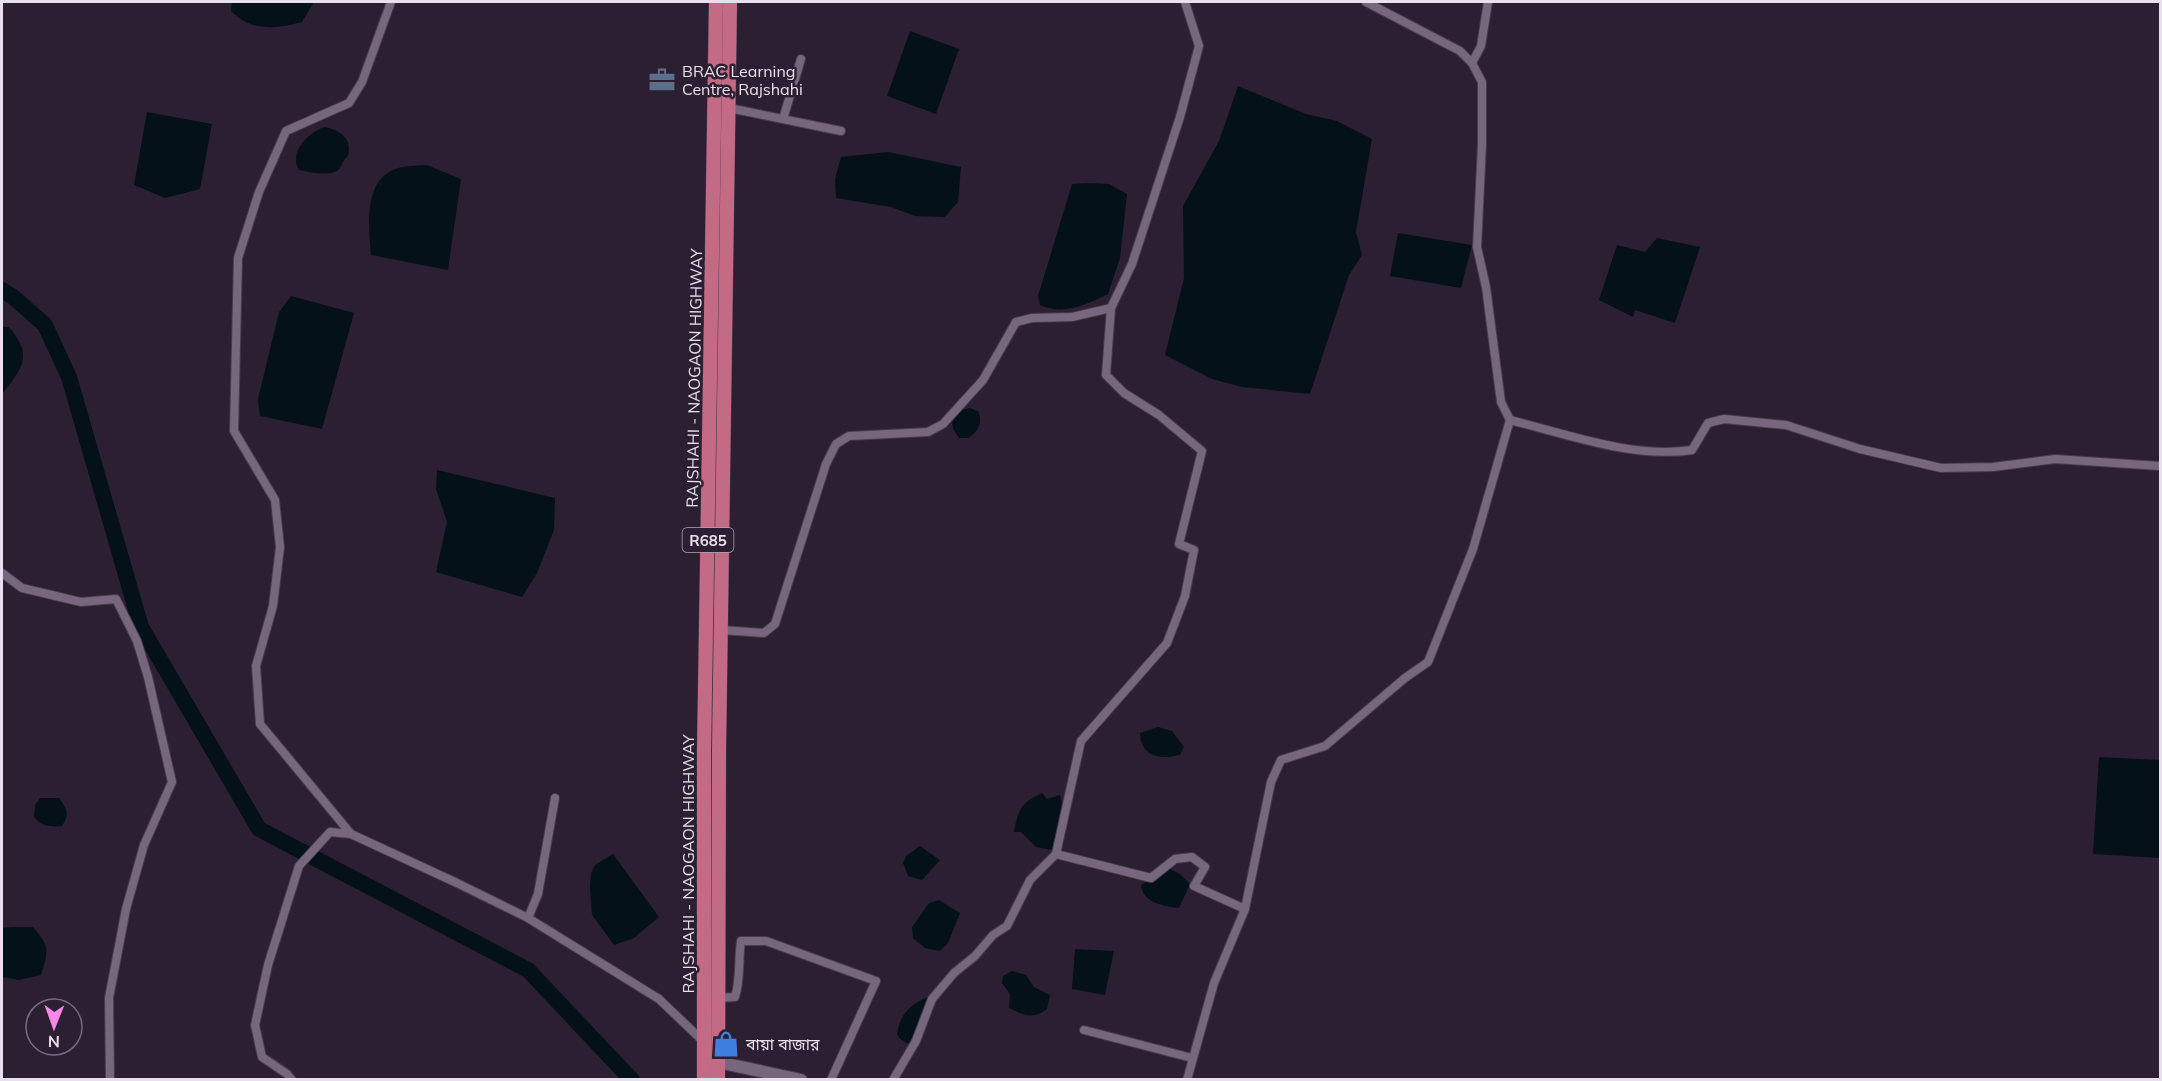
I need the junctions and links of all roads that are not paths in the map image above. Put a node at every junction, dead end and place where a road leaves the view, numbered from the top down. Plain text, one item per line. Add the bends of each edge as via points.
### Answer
1 (392, 2) edge
2 (716, 2) edge
3 (730, 2) edge
4 (1185, 2) edge
5 (1366, 2) edge
6 (1488, 2) edge
7 (801, 59) dead end
8 (1472, 63) junction
9 (729, 108) junction
10 (783, 119) junction
11 (841, 131) dead end
12 (1111, 308) junction
13 (1510, 420) junction
14 (2160, 466) edge
15 (2, 573) edge
16 (721, 630) junction
17 (555, 798) dead end
18 (351, 834) junction
19 (1056, 854) junction
20 (1245, 909) junction
21 (528, 918) junction
22 (719, 918) junction
23 (704, 919) junction
24 (719, 998) junction
25 (1084, 1030) dead end
26 (705, 1043) junction
27 (1192, 1058) junction
28 (718, 1062) junction
29 (110, 1080) edge
30 (291, 1080) edge
31 (704, 1080) edge
32 (718, 1080) edge
33 (801, 1080) edge
34 (831, 1080) edge
35 (892, 1080) edge
36 (1186, 1080) edge

1 - 18 street via 362,81 349,104 286,130 259,192 238,258 234,431 275,500 280,547 273,606 256,666 260,724
2 - 23 main road, RAJSHAHI - NAOGAON HIGHWAY / R685
3 - 9 main road, RAJSHAHI - NAOGAON HIGHWAY / R685
4 - 12 street via 1199,46 1132,264
5 - 8 street via 1460,51
6 - 8 street via 1481,46
7 - 10 street
8 - 13 street via 1482,82 1477,247 1486,287 1500,402
9 - 10 street
9 - 16 main road, RAJSHAHI - NAOGAON HIGHWAY / R685
10 - 11 street
12 - 16 street via 1072,317 1016,322 983,380 943,424 928,432 849,436 836,444 826,464 775,624 764,633
12 - 19 street via 1106,375 1202,451 1179,544 1194,550 1185,596 1167,643 1081,741
13 - 14 street via 1619,447 1673,453 1692,450 1708,423 1724,419 1786,425 1860,449 1941,468 1993,467 2055,459
13 - 20 street via 1473,549 1428,662 1325,746 1281,760 1271,782
15 - 29 street via 22,588 81,602 116,599 137,641 172,782 144,845 126,909 109,998
16 - 22 main road, RAJSHAHI - NAOGAON HIGHWAY / R685
17 - 21 street via 538,894
18 - 21 street
18 - 30 street via 330,832 299,866 268,965 255,1025 262,1057
19 - 20 street via 1151,878 1175,859 1192,857 1205,867 1194,886
19 - 35 street via 1030,880 1007,926 993,935 932,999 916,1041
20 - 27 street via 1214,983
21 - 26 street via 659,999
22 - 23 main road
22 - 24 main road, RAJSHAHI - NAOGAON HIGHWAY / R685
23 - 26 main road, RAJSHAHI - NAOGAON HIGHWAY / R685
24 - 28 main road, RAJSHAHI - NAOGAON HIGHWAY / R685
24 - 34 street via 735,997 741,941 766,941 876,981
25 - 27 street
26 - 31 main road, RAJSHAHI - NAOGAON HIGHWAY / R685
27 - 36 street
28 - 32 main road, RAJSHAHI - NAOGAON HIGHWAY / R685
28 - 33 main road

